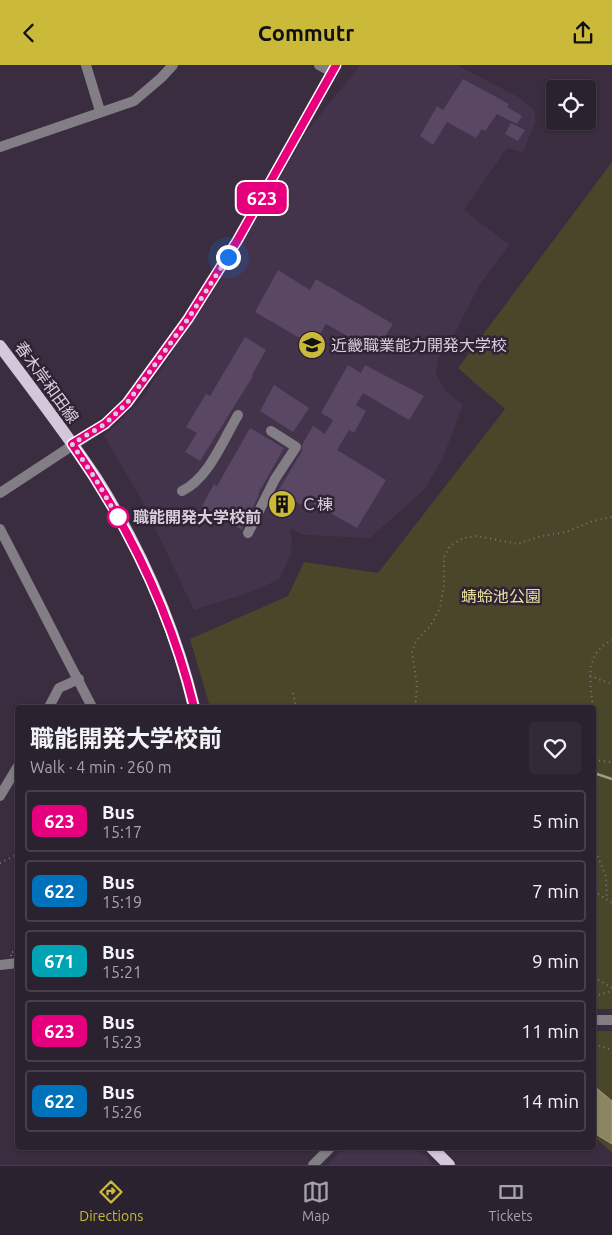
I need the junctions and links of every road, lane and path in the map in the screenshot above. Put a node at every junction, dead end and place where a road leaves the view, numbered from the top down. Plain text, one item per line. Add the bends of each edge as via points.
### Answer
1 (86, 65) edge
2 (173, 65) edge
3 (319, 65) edge
4 (334, 68) edge
5 (100, 111) junction
6 (0, 147) edge
7 (0, 346) edge
8 (238, 415) dead end
9 (271, 431) dead end
10 (72, 444) junction
11 (182, 491) dead end
12 (0, 493) edge
13 (612, 517) edge
14 (0, 529) edge
15 (248, 533) dead end
16 (612, 640) edge
17 (590, 676) junction
18 (78, 679) junction
19 (612, 684) edge
20 (293, 693) dead end
21 (50, 705) edge
22 (91, 705) edge
23 (193, 705) edge
24 (296, 705) edge
25 (415, 705) edge
26 (593, 705) edge
27 (596, 760) edge
28 (612, 763) edge
29 (15, 771) edge
30 (0, 796) edge
31 (596, 852) edge
32 (15, 855) edge
33 (0, 863) edge
34 (596, 892) edge
35 (607, 899) junction
36 (612, 903) edge
37 (15, 963) edge
38 (0, 965) edge
39 (596, 978) edge
40 (612, 989) edge
41 (596, 995) edge
42 (612, 1019) edge
43 (596, 1020) edge
44 (596, 1045) edge
45 (612, 1050) edge
46 (328, 1150) edge
47 (434, 1150) edge
48 (313, 1165) edge
49 (449, 1165) edge

1 - 5 street
2 - 5 street via 162,79 134,101
3 - 4 street
4 - 10 street via 228,257 183,325 127,403 105,424
5 - 6 street
7 - 10 main road, 春木岸和田線
8 - 11 street via 209,465 190,487
9 - 15 street via 296,447 275,479
10 - 12 street
10 - 23 main road, 春木岸和田線 via 107,496 151,582
13 - 25 path via 518,544 477,536 463,538 450,546 444,557 440,608 431,625 416,641 412,652 417,685
14 - 18 street
16 - 17 path via 593,658
17 - 19 path
17 - 26 path
18 - 21 street via 59,688
18 - 22 street
20 - 24 path
27 - 28 path
29 - 30 street
31 - 35 path via 606,877
32 - 33 path
34 - 35 path
35 - 36 path
37 - 38 street
39 - 40 path
40 - 41 path
42 - 43 street
44 - 45 path
46 - 48 street
47 - 49 main road

